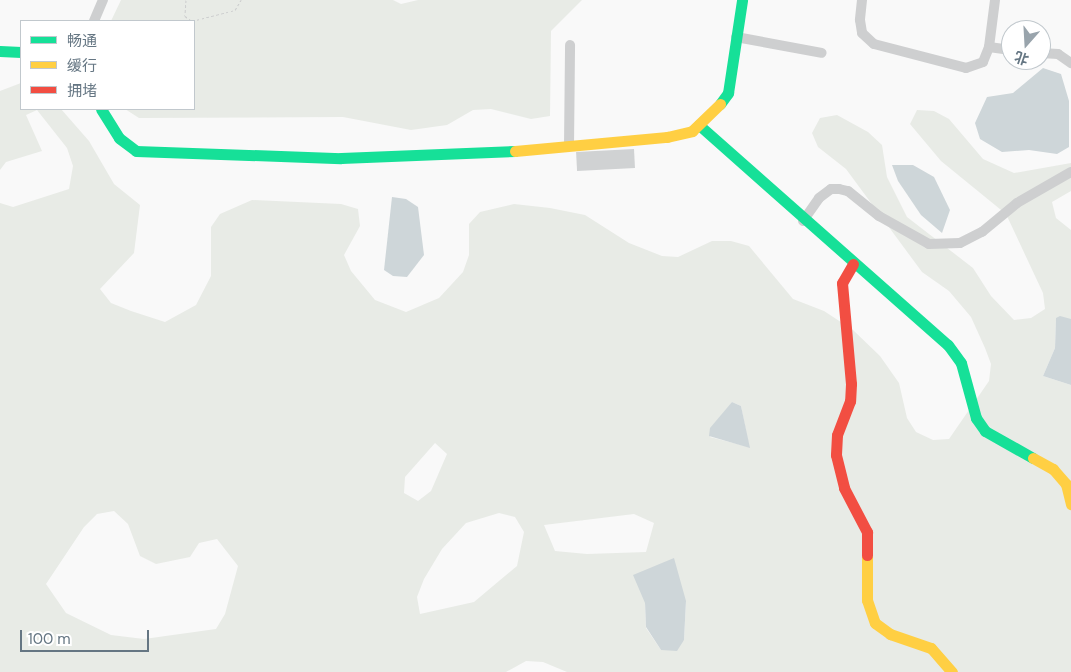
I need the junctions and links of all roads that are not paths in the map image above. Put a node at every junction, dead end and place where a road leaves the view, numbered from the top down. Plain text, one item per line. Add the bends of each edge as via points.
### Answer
1 (103, 0) edge
2 (742, 0) edge
3 (862, 0) edge
4 (995, 0) edge
5 (94, 20) edge
6 (736, 37) junction
7 (570, 45) dead end
8 (989, 47) junction
9 (1001, 49) edge
10 (0, 51) edge
11 (20, 52) edge
12 (822, 53) dead end
13 (1051, 54) edge
14 (1071, 63) edge
15 (101, 110) edge
16 (699, 125) junction
17 (569, 146) junction
18 (1071, 172) edge
19 (803, 221) junction
20 (853, 264) junction
21 (1071, 504) edge
22 (952, 672) edge

1 - 5 street
2 - 6 street
3 - 8 street via 862,33 874,44 966,68 983,62
4 - 8 street
6 - 12 street
6 - 16 street via 728,93 712,115
7 - 17 street
8 - 9 street
10 - 11 street
13 - 14 street via 1058,54
15 - 17 street via 119,138 136,151 341,158
16 - 17 street via 692,131 667,138
16 - 19 street
18 - 19 street via 1017,203 982,232 960,244 929,244 879,216 848,191 839,188 831,189 819,198
19 - 20 street
20 - 21 street via 948,345 961,363 976,418 985,431 1053,469 1066,484
20 - 22 street via 842,283 852,384 850,401 837,435 836,455 844,488 867,532 867,600 875,623 890,634 931,648

